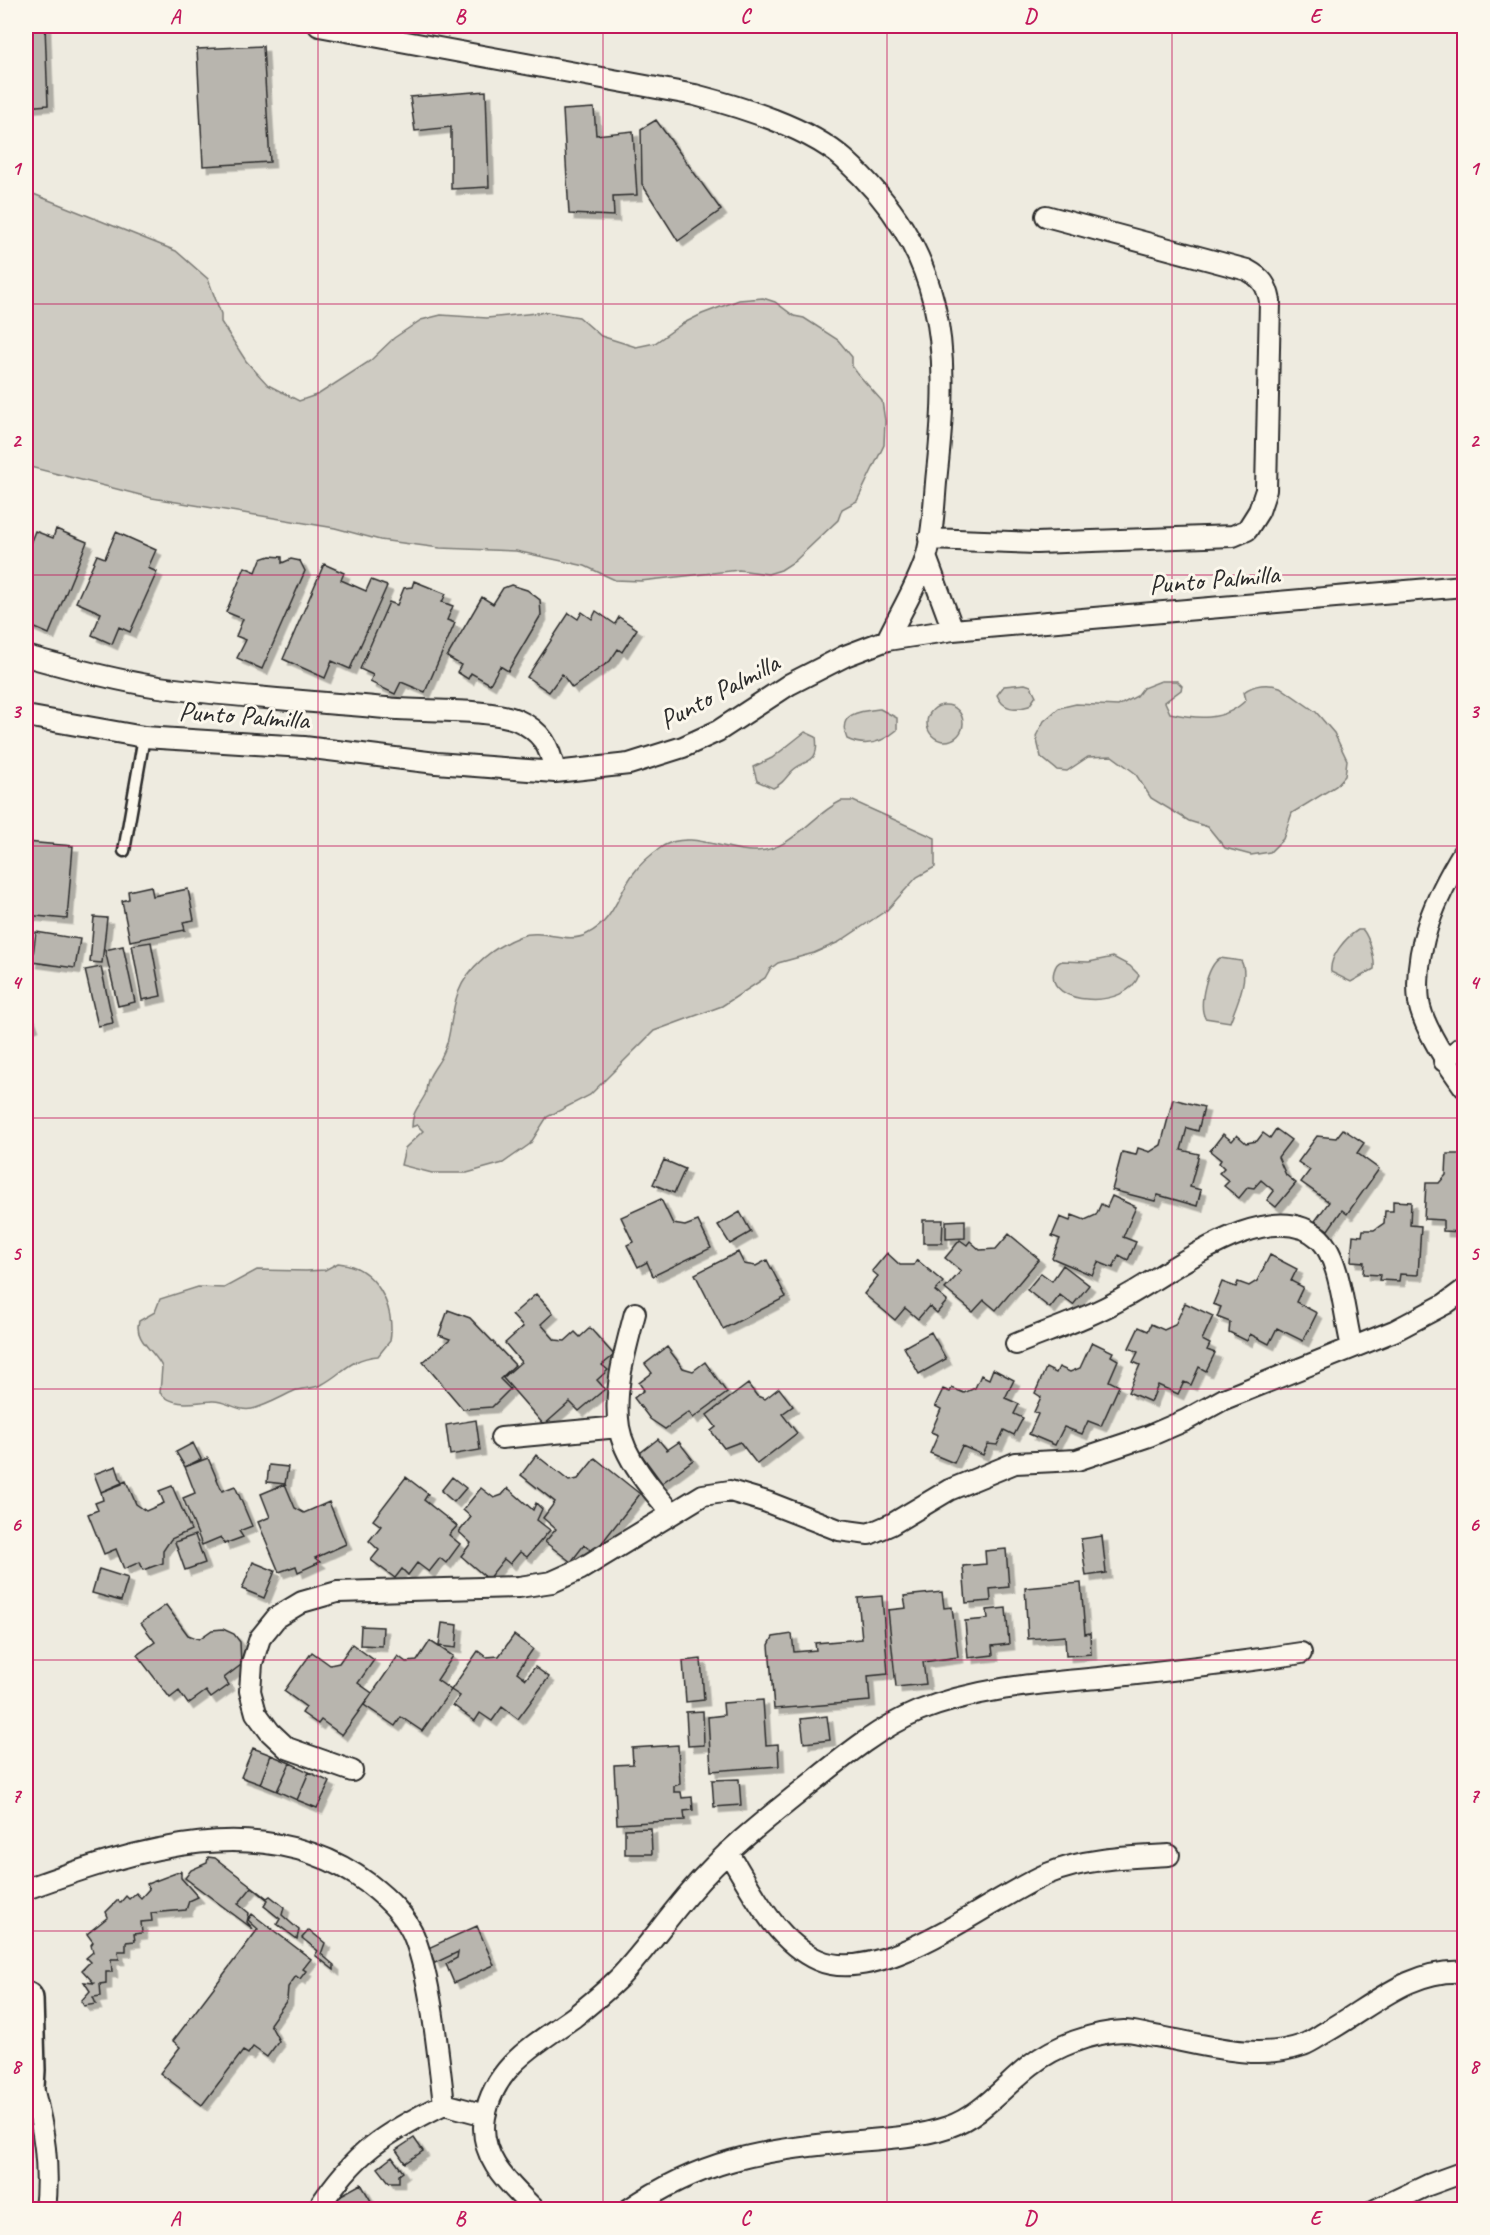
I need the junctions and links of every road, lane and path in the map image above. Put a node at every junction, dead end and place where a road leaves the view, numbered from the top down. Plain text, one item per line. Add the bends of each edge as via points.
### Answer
1 (319, 26) edge
2 (351, 29) edge
3 (1047, 216) dead end
4 (927, 548) junction
5 (1464, 586) edge
6 (953, 630) junction
7 (887, 640) junction
8 (26, 656) edge
9 (26, 716) edge
10 (144, 737) junction
11 (555, 772) junction
12 (124, 851) dead end
13 (1464, 851) edge
14 (1464, 1045) edge
15 (1444, 1060) junction
16 (1464, 1087) edge
17 (1464, 1290) edge
18 (635, 1313) dead end
19 (1016, 1344) dead end
20 (1352, 1347) junction
21 (619, 1427) junction
22 (501, 1438) dead end
23 (672, 1512) junction
24 (1301, 1653) dead end
25 (352, 1771) dead end
26 (728, 1852) junction
27 (1169, 1855) dead end
28 (26, 1889) edge
29 (1464, 1972) edge
30 (26, 1999) edge
31 (28, 2070) junction
32 (26, 2104) edge
33 (444, 2104) junction
34 (485, 2115) junction
35 (1464, 2172) edge
36 (45, 2210) edge
37 (316, 2210) edge
38 (535, 2210) edge
39 (628, 2210) edge
40 (1375, 2210) edge

1 - 2 street
2 - 4 street via 695,95 750,110 800,132 843,158 888,207 910,239 938,310 942,425
3 - 4 street via 1247,270 1267,285 1268,455 1266,490 1259,511 1247,530 1233,536
4 - 6 street
4 - 7 street
5 - 6 street, Punto Palmilla
6 - 7 street, Punto Palmilla
7 - 11 street, Punto Palmilla via 790,684 718,730 683,747 629,764
8 - 11 street via 159,687 515,719 539,734 550,747
9 - 10 street, Punto Palmilla
10 - 11 street, Punto Palmilla via 304,747
10 - 12 lane
13 - 15 street via 1439,892 1421,944 1419,1004
14 - 15 street
15 - 16 street
17 - 20 street via 1394,1331
18 - 21 street via 624,1358
19 - 20 street via 1126,1297 1248,1230 1288,1226 1319,1239 1332,1256
20 - 23 street via 1109,1451 1077,1460 1015,1463 949,1490 869,1534 839,1530 730,1491 703,1495
21 - 22 street
21 - 23 street via 633,1461
23 - 25 street via 581,1569 552,1582 519,1587 337,1592 302,1602 277,1617 260,1638 252,1663 250,1691 256,1713 287,1748
24 - 26 street via 1232,1664 1015,1686 918,1712 863,1740
26 - 27 street via 774,1924 818,1960 844,1965 879,1961 914,1947 1048,1873 1082,1863
26 - 34 street via 618,1978 515,2060 501,2077
28 - 33 street via 138,1852 211,1840 309,1853 355,1874 390,1901 415,1937
29 - 39 street via 1413,1980 1382,1994 1303,2045 1261,2052 1220,2050 1124,2031 1077,2040 1032,2063 992,2100 950,2127 913,2136 788,2148 738,2158 700,2169
30 - 31 highway
31 - 32 highway
31 - 36 street via 43,2125 48,2164
33 - 34 street
33 - 37 street via 374,2143 344,2172
34 - 38 street via 486,2146 494,2165
35 - 40 street via 1428,2184

